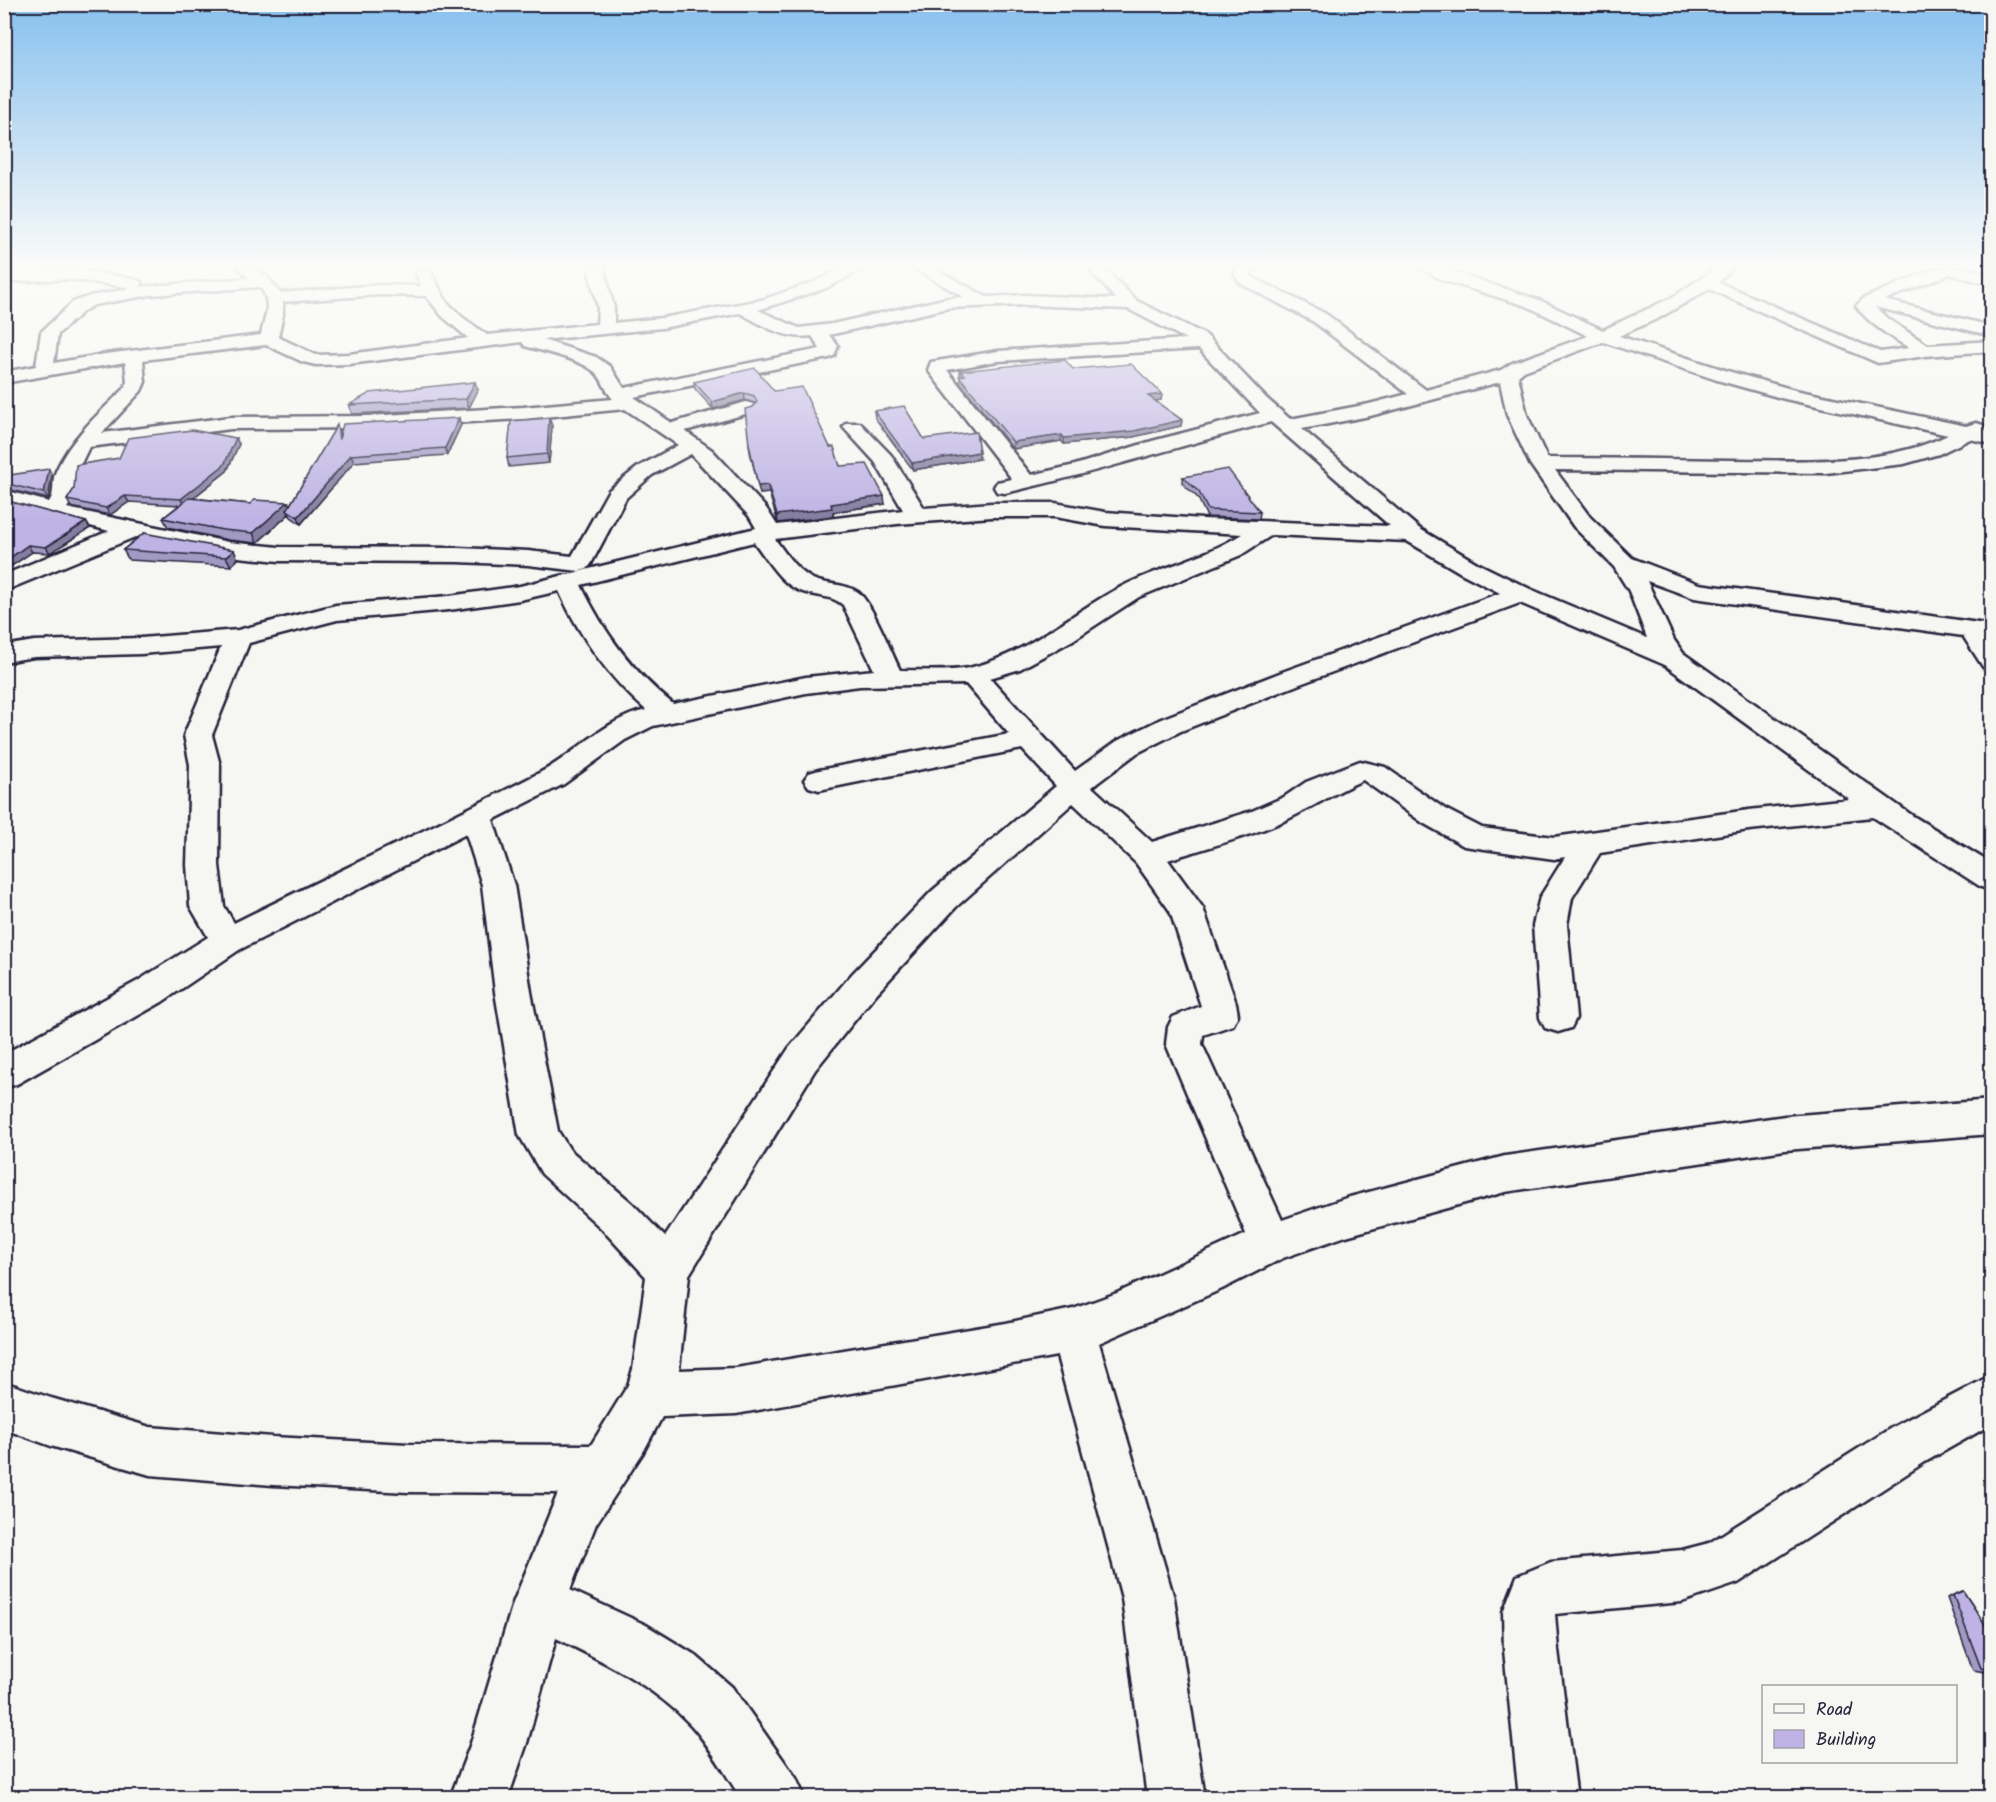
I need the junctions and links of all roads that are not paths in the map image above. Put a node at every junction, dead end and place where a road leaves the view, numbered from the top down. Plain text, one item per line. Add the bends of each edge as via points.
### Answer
1 (45, 352) edge
2 (159, 352) edge
3 (294, 352) edge
4 (401, 352) edge
5 (562, 352) edge
6 (794, 352) edge
7 (828, 352) edge
8 (1060, 352) edge
9 (1212, 352) edge
10 (1365, 352) edge
11 (1563, 352) edge
12 (1651, 352) edge
13 (1865, 352) edge
14 (1918, 352) edge
15 (134, 355) junction
16 (786, 361) junction
17 (45, 370) junction
18 (1508, 374) junction
19 (4, 378) edge
20 (1422, 396) junction
21 (625, 399) junction
22 (746, 408) edge
23 (1282, 420) junction
24 (1992, 423) edge
25 (853, 427) dead end
26 (671, 429) junction
27 (1966, 433) junction
28 (1992, 438) edge
29 (82, 442) junction
30 (693, 445) junction
31 (1540, 464) junction
32 (1025, 481) junction
33 (4, 496) edge
34 (940, 508) junction
35 (54, 511) junction
36 (905, 513) junction
37 (1268, 528) junction
38 (134, 529) junction
39 (765, 533) junction
40 (1412, 534) junction
41 (1624, 563) junction
42 (578, 575) junction
43 (4, 584) edge
44 (1694, 591) junction
45 (1521, 594) junction
46 (1644, 599) junction
47 (1982, 632) edge
48 (238, 638) junction
49 (4, 654) edge
50 (1674, 659) junction
51 (1992, 661) edge
52 (973, 675) junction
53 (891, 678) junction
54 (669, 714) junction
55 (1028, 739) junction
56 (819, 780) dead end
57 (1074, 787) junction
58 (1880, 806) junction
59 (476, 815) junction
60 (1590, 844) junction
61 (1147, 855) junction
62 (1992, 879) edge
63 (227, 941) junction
64 (1558, 1018) dead end
65 (4, 1072) edge
66 (1992, 1117) edge
67 (1271, 1243) junction
68 (668, 1270) junction
69 (1073, 1331) junction
70 (649, 1395) junction
71 (1992, 1398) edge
72 (4, 1405) edge
73 (603, 1468) junction
74 (539, 1603) junction
75 (479, 1797) edge
76 (776, 1797) edge
77 (1176, 1797) edge
78 (1548, 1797) edge

1 - 17 street
2 - 15 street
3 - 4 street via 316,360
5 - 21 street via 604,370 614,389
6 - 16 street
7 - 16 street
8 - 32 street via 998,356 935,368
9 - 23 street via 1235,379
10 - 20 street
11 - 18 street
12 - 27 street via 1792,395
13 - 14 street via 1878,358
15 - 17 street
15 - 29 street via 136,382 132,391
16 - 21 street
17 - 19 street
18 - 20 street
18 - 31 street via 1517,415
20 - 23 street via 1370,410
21 - 26 street
21 - 29 street via 523,413 367,422 231,423
22 - 26 street
23 - 32 street via 1169,442 1080,470
23 - 40 street
24 - 27 street
25 - 36 street via 884,459
26 - 30 street
27 - 28 street
27 - 31 street via 1932,450 1904,458 1826,467
29 - 35 street via 65,474 65,495
30 - 39 street via 758,513
30 - 42 street via 662,459 617,495
31 - 41 street via 1582,522
32 - 34 street
33 - 35 street
34 - 36 street
34 - 37 street via 1055,510 1105,519
35 - 38 street
36 - 39 street
37 - 40 street
37 - 52 street via 1223,554 1130,592 1064,635 1011,663
38 - 42 street via 228,549 279,554 528,558
38 - 43 street
39 - 42 street
39 - 53 street via 792,575 807,585 848,595
40 - 45 street
41 - 44 street
41 - 46 street
42 - 48 street via 478,599 346,612
42 - 54 street via 583,617 636,688
44 - 46 street
44 - 47 street
45 - 50 street
45 - 57 street via 1171,725 1127,747
46 - 50 street via 1661,642
47 - 51 street
48 - 49 street
48 - 63 street via 198,735 205,765 203,866 207,906
50 - 58 street
52 - 53 street
52 - 55 street
53 - 54 street via 806,685
54 - 59 street via 644,719 615,734 554,777
55 - 56 street
55 - 57 street
57 - 61 street
57 - 68 street via 944,898 864,984 802,1059
58 - 60 street via 1749,820
58 - 62 street
59 - 63 street
59 - 68 street via 498,885 539,1135 556,1162 617,1216
60 - 61 street via 1554,848 1475,838 1434,816 1375,774 1360,770 1263,818
60 - 64 street via 1556,897 1550,925
61 - 67 street via 1186,908 1215,992 1220,1015 1193,1020 1186,1027 1184,1044
63 - 65 street via 149,992
66 - 67 street via 1785,1133 1505,1174 1346,1217
67 - 69 street via 1124,1312
68 - 70 street via 656,1369
69 - 70 street via 736,1391
69 - 77 street via 1148,1598
70 - 73 street
71 - 78 street via 1908,1445 1720,1565 1682,1576 1551,1588 1535,1594 1528,1612
72 - 73 street via 150,1451 408,1468
73 - 74 street via 577,1508
74 - 75 street via 499,1743
74 - 76 street via 627,1644 676,1674 712,1707

